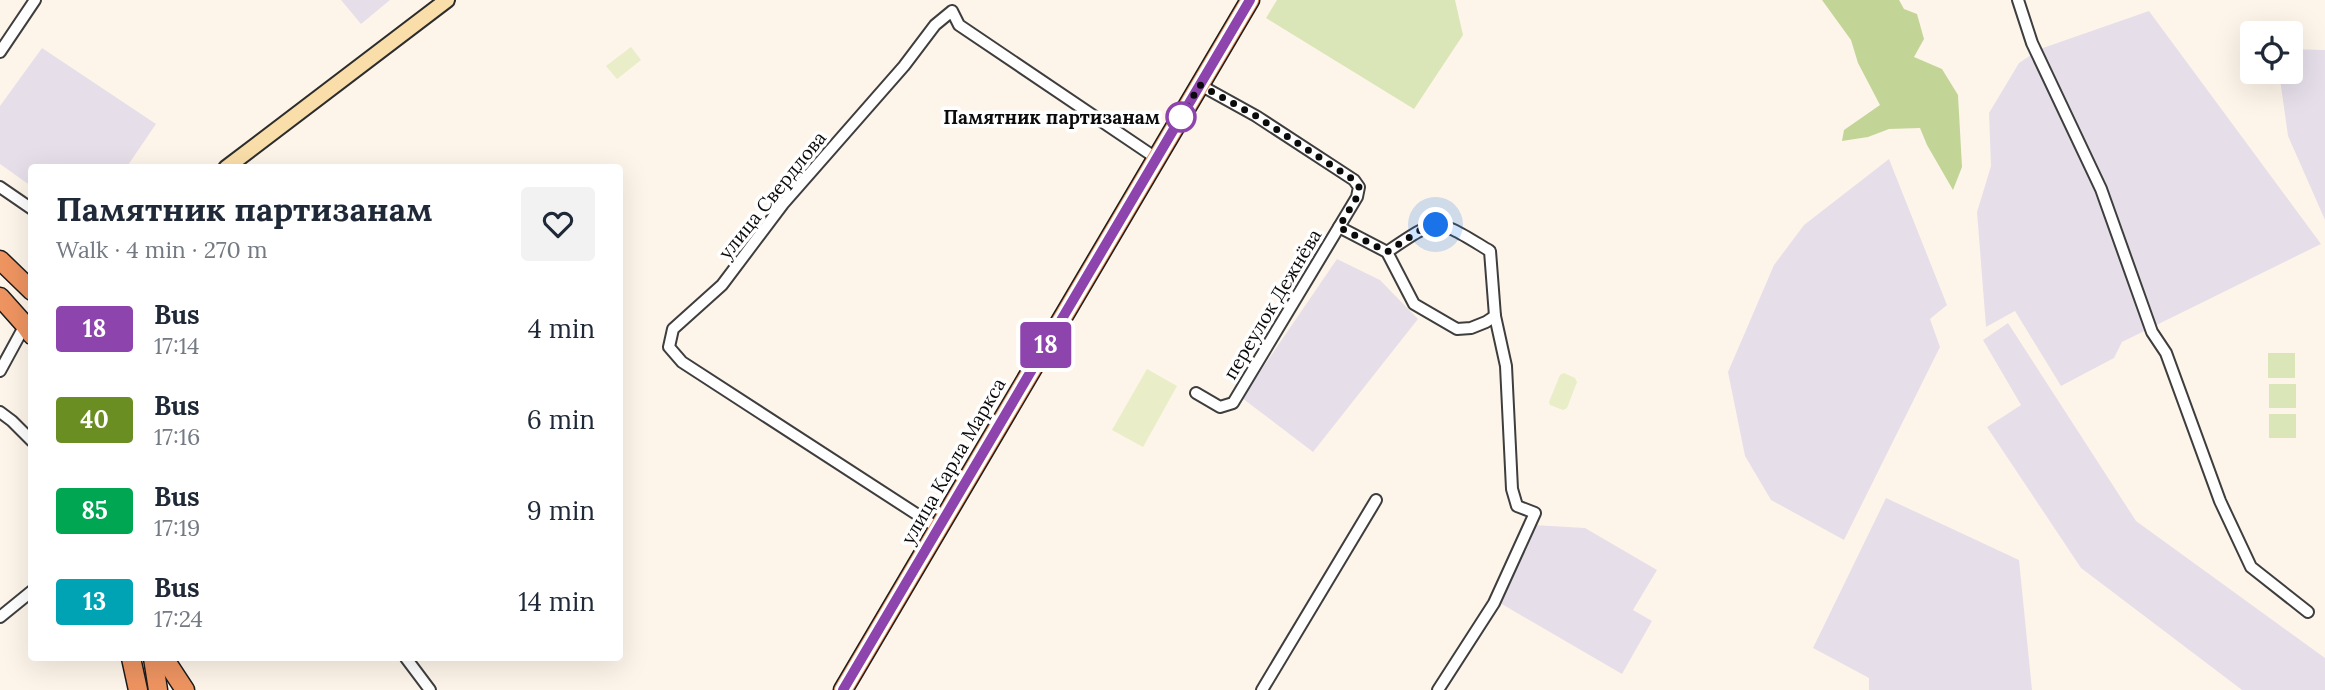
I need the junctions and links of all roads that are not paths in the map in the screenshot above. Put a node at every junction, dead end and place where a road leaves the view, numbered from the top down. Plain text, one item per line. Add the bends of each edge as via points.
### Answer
1 (35, 0) edge
2 (447, 0) edge
3 (1250, 0) edge
4 (2018, 0) edge
5 (0, 52) edge
6 (1200, 85) junction
7 (1156, 159) junction
8 (231, 164) edge
9 (0, 187) edge
10 (28, 206) edge
11 (1339, 227) junction
12 (1387, 252) junction
13 (0, 260) edge
14 (28, 287) edge
15 (0, 297) edge
16 (1495, 316) junction
17 (28, 325) edge
18 (28, 328) edge
19 (0, 371) edge
20 (1196, 393) dead end
21 (0, 412) edge
22 (28, 437) edge
23 (1376, 500) dead end
24 (938, 528) junction
25 (28, 594) edge
26 (2308, 612) dead end
27 (0, 617) edge
28 (154, 661) edge
29 (166, 661) edge
30 (409, 661) edge
31 (132, 664) edge
32 (136, 690) edge
33 (159, 690) edge
34 (185, 690) edge
35 (430, 690) edge
36 (843, 690) edge
37 (1262, 690) edge
38 (1438, 690) edge

1 - 5 street
2 - 8 main road
3 - 6 highway, улица Карла Маркса
4 - 26 street via 2032,43 2101,189 2152,332 2166,353 2220,501 2251,567
6 - 7 highway, улица Карла Маркса
6 - 11 street, переулок Дежнёва via 1354,180 1359,187 1357,197
7 - 24 highway, улица Карла Маркса
7 - 24 street, улица Свердлова via 959,25 952,11 935,25 783,204 722,285 673,328 670,347 682,362
9 - 10 street
11 - 12 street
11 - 20 street, переулок Дежнёва via 1233,403 1220,407
12 - 16 street via 1413,304 1457,329 1471,328
12 - 16 street via 1422,229 1448,225 1490,250
13 - 14 highway
15 - 17 highway
16 - 38 street via 1506,366 1512,489 1517,506 1535,513 1494,603
18 - 19 street
21 - 22 street
23 - 37 street
24 - 36 highway, улица Карла Маркса
25 - 27 street
28 - 33 highway
29 - 34 highway
30 - 35 street
31 - 32 highway

